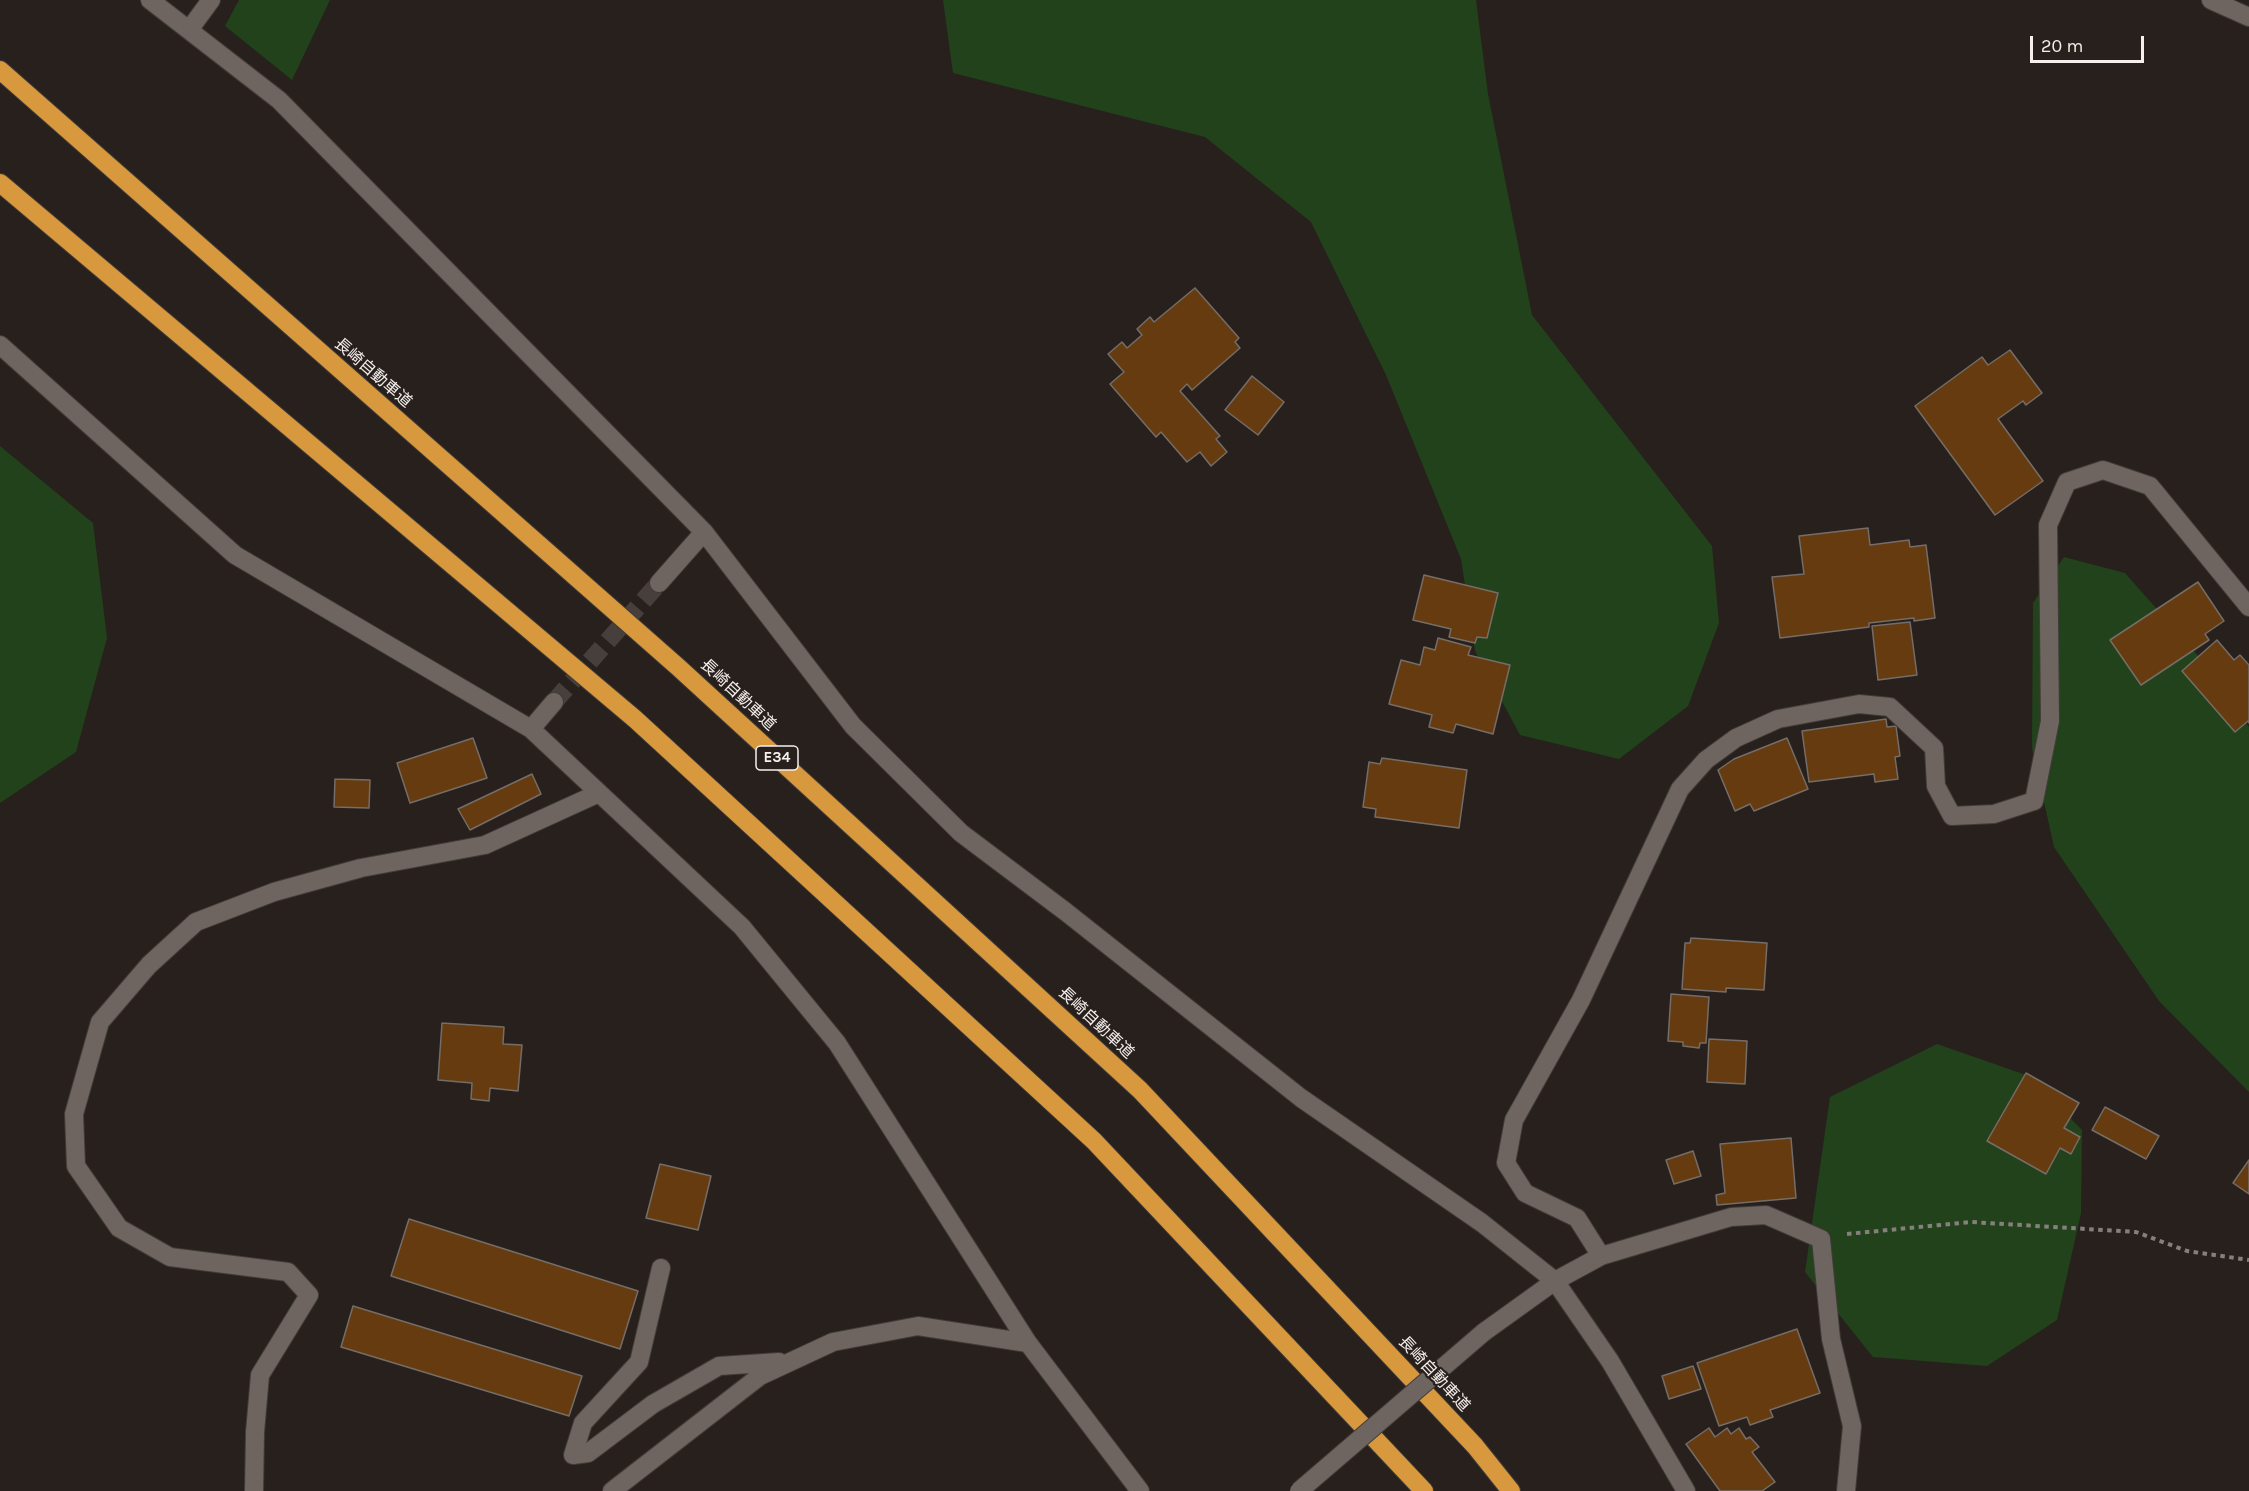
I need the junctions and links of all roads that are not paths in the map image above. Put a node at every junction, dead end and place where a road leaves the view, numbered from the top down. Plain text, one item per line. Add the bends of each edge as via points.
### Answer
1 (150, 0) edge
2 (211, 0) edge
3 (2211, 0) edge
4 (2249, 17) edge
5 (189, 30) junction
6 (0, 70) edge
7 (0, 183) edge
8 (0, 345) edge
9 (704, 532) junction
10 (658, 583) tunnel mouth
11 (2249, 607) edge
12 (554, 702) tunnel mouth
13 (531, 729) junction
14 (599, 793) junction
15 (1601, 1256) junction
16 (661, 1268) dead end
17 (1555, 1281) junction
18 (1028, 1343) junction
19 (789, 1362) junction
20 (254, 1491) edge
21 (612, 1491) edge
22 (1140, 1491) edge
23 (1299, 1491) edge
24 (1424, 1491) edge
25 (1510, 1491) edge
26 (1686, 1491) edge
27 (1846, 1491) edge

1 - 5 street
2 - 5 street
3 - 4 street
5 - 9 street via 279,100
6 - 25 highway, 長崎自動車道 / E34 via 678,667 1140,1090 1475,1446
7 - 24 highway via 635,719 1076,1124
8 - 13 street via 235,555
9 - 10 street
9 - 17 street via 853,726 961,833 1301,1098 1482,1223
11 - 15 street via 2150,486 2103,470 2067,482 2048,525 2050,721 2034,801 1994,814 1952,816 1936,786 1934,748 1890,707 1859,704 1778,719 1736,738 1706,760 1680,789 1581,1000 1514,1120 1506,1162 1525,1193 1577,1218
12 - 13 street
13 - 14 street
14 - 18 street via 742,927 837,1043
14 - 20 street via 485,845 361,868 274,892 196,922 149,964 100,1022 74,1113 76,1166 119,1228 171,1257 288,1272 309,1294 260,1375
15 - 17 street
15 - 27 street via 1731,1217 1766,1215 1821,1239 1831,1339 1852,1426
16 - 19 street via 639,1362 583,1423 573,1455 588,1453 653,1404 719,1366
17 - 23 street, bridge via 1484,1332
17 - 26 street via 1610,1360
18 - 19 street via 918,1326 833,1342
18 - 22 street
19 - 21 street via 760,1376

